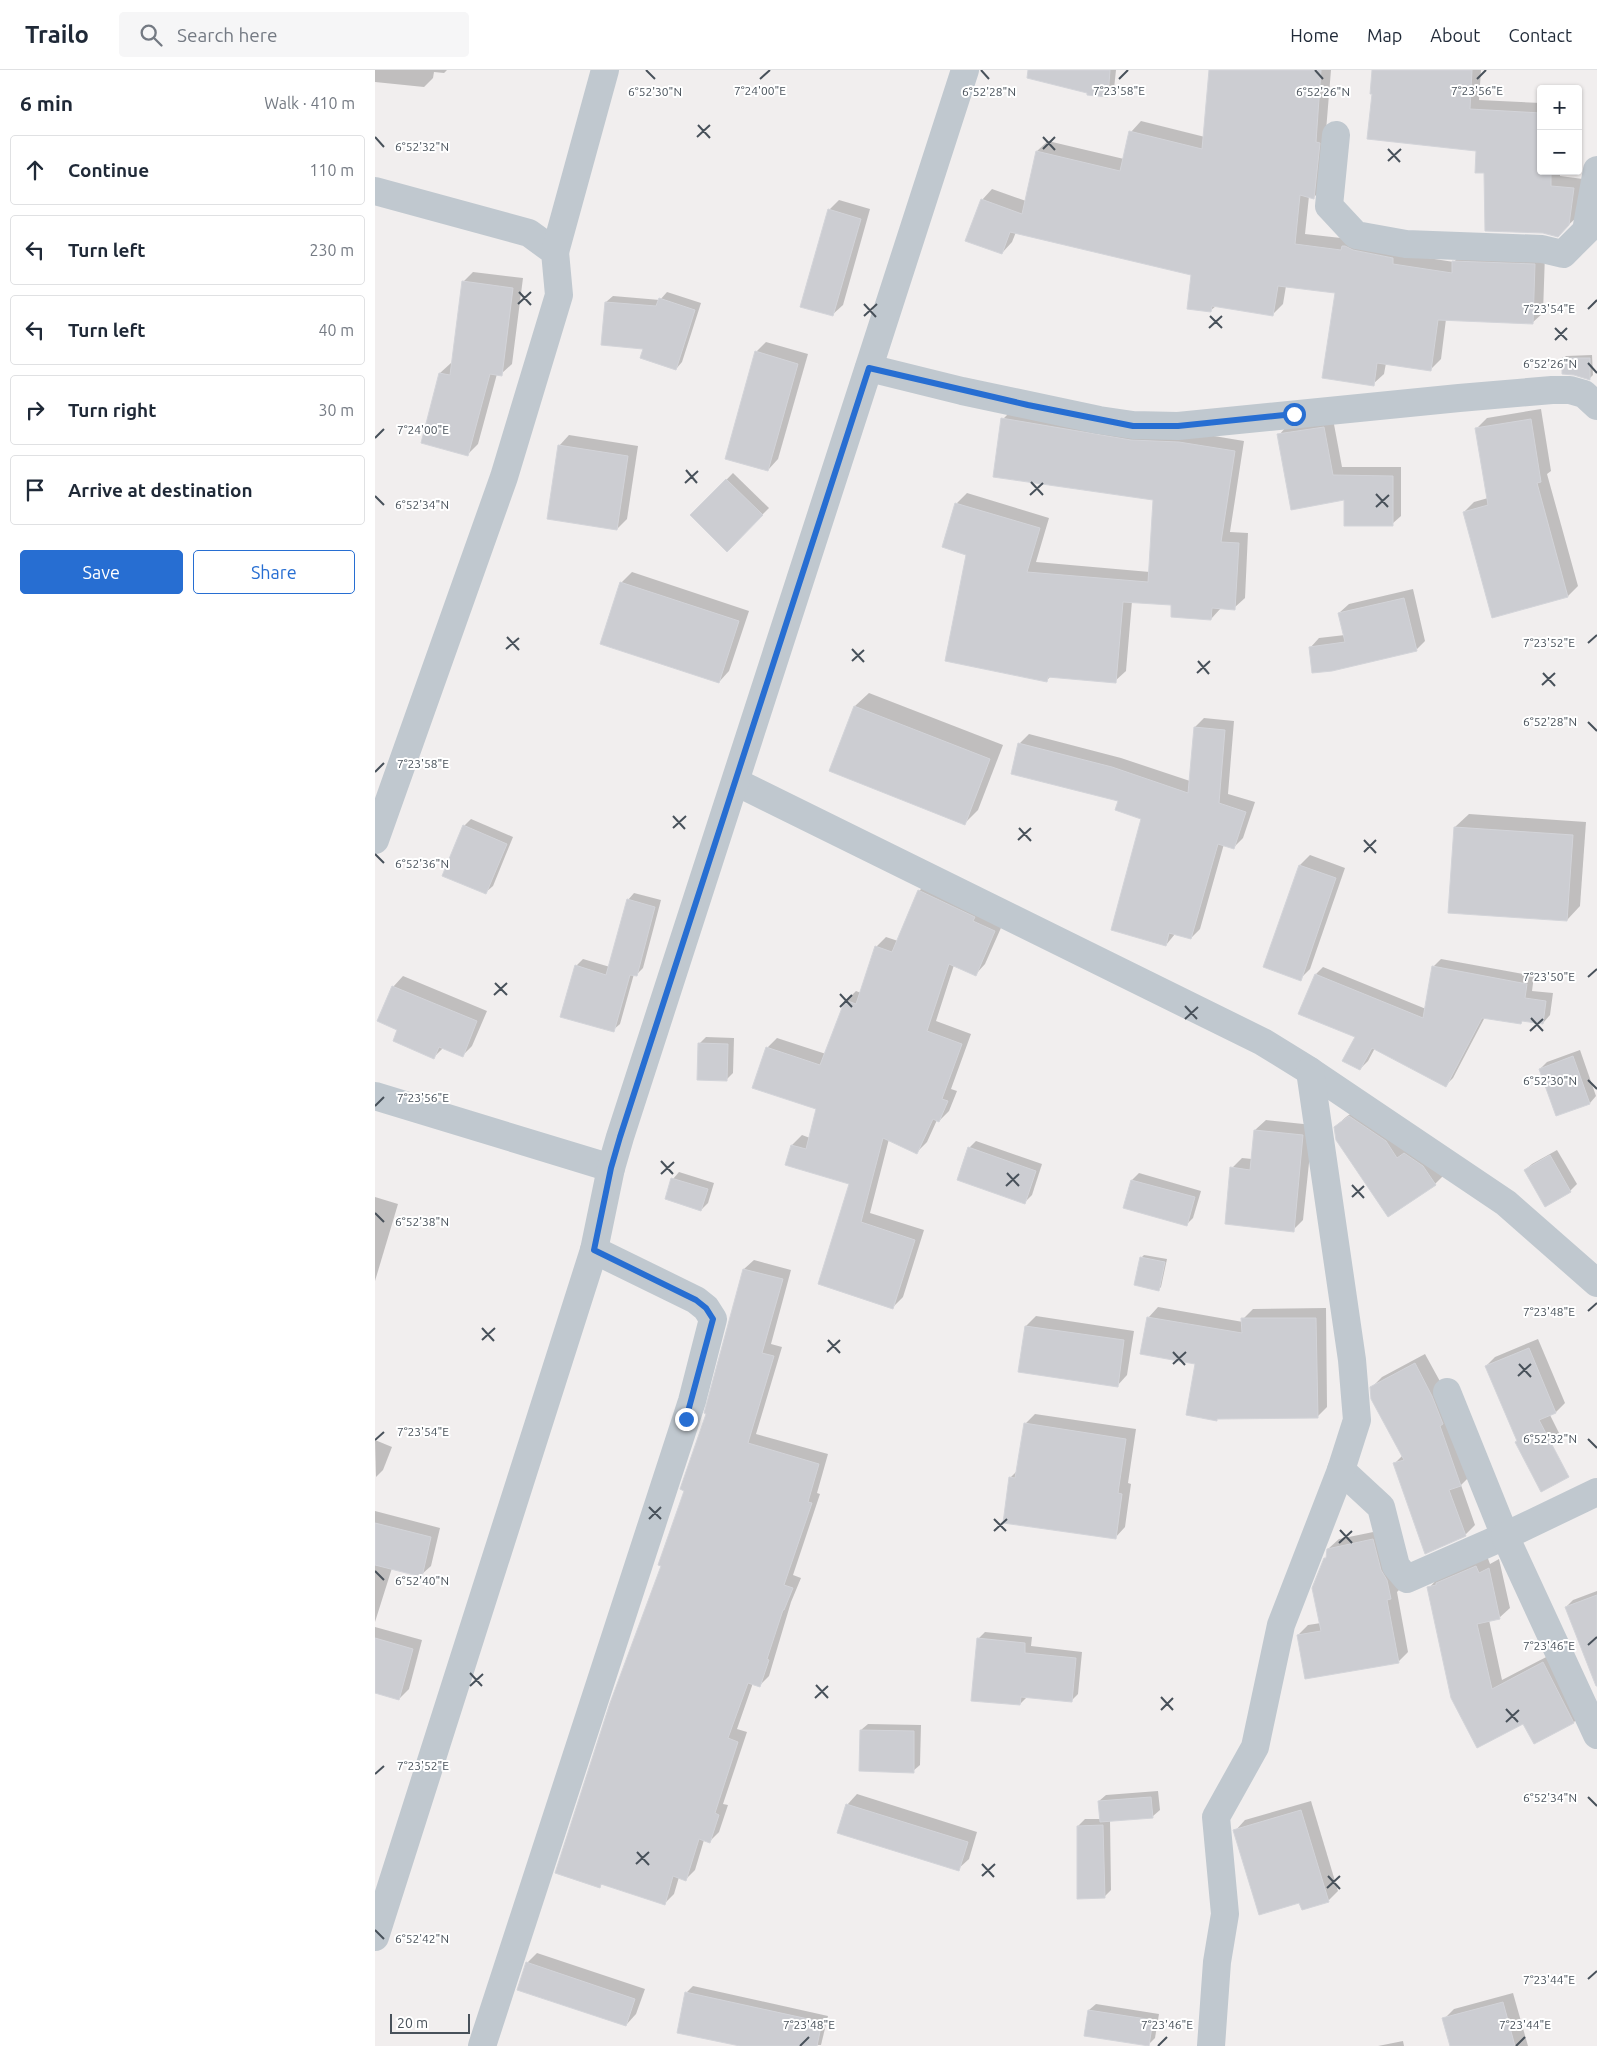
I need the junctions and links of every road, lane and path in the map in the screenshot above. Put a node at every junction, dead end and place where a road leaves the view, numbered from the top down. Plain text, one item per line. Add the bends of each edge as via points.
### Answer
1 (605, 70) edge
2 (965, 70) edge
3 (1336, 135) dead end
4 (1597, 170) edge
5 (375, 192) edge
6 (555, 252) junction
7 (869, 368) junction
8 (1597, 406) edge
9 (736, 782) junction
10 (375, 840) edge
11 (1310, 1071) junction
12 (375, 1096) edge
13 (611, 1168) junction
14 (594, 1250) junction
15 (1597, 1283) edge
16 (1447, 1392) dead end
17 (1341, 1470) junction
18 (1597, 1492) edge
19 (1505, 1536) junction
20 (1597, 1735) edge
21 (375, 1937) edge
22 (482, 2046) edge
23 (1211, 2046) edge

1 - 6 street
2 - 7 street
3 - 4 street via 1329,206 1356,235 1406,244 1542,249 1563,254 1586,231
5 - 6 street via 529,233
6 - 10 street via 559,295 505,476
7 - 8 street via 1133,426 1178,426 1552,390 1584,394
7 - 9 street
9 - 11 street via 1263,1042
9 - 13 street
11 - 15 street via 1506,1203
11 - 17 street via 1352,1360 1357,1420
12 - 13 street
13 - 14 street
14 - 21 street
14 - 22 street via 696,1300 713,1319 692,1400
16 - 19 street
17 - 19 street via 1381,1506 1396,1566 1407,1579
17 - 23 street via 1281,1625 1255,1747 1216,1817 1225,1914 1217,1962
18 - 19 street
19 - 20 street

